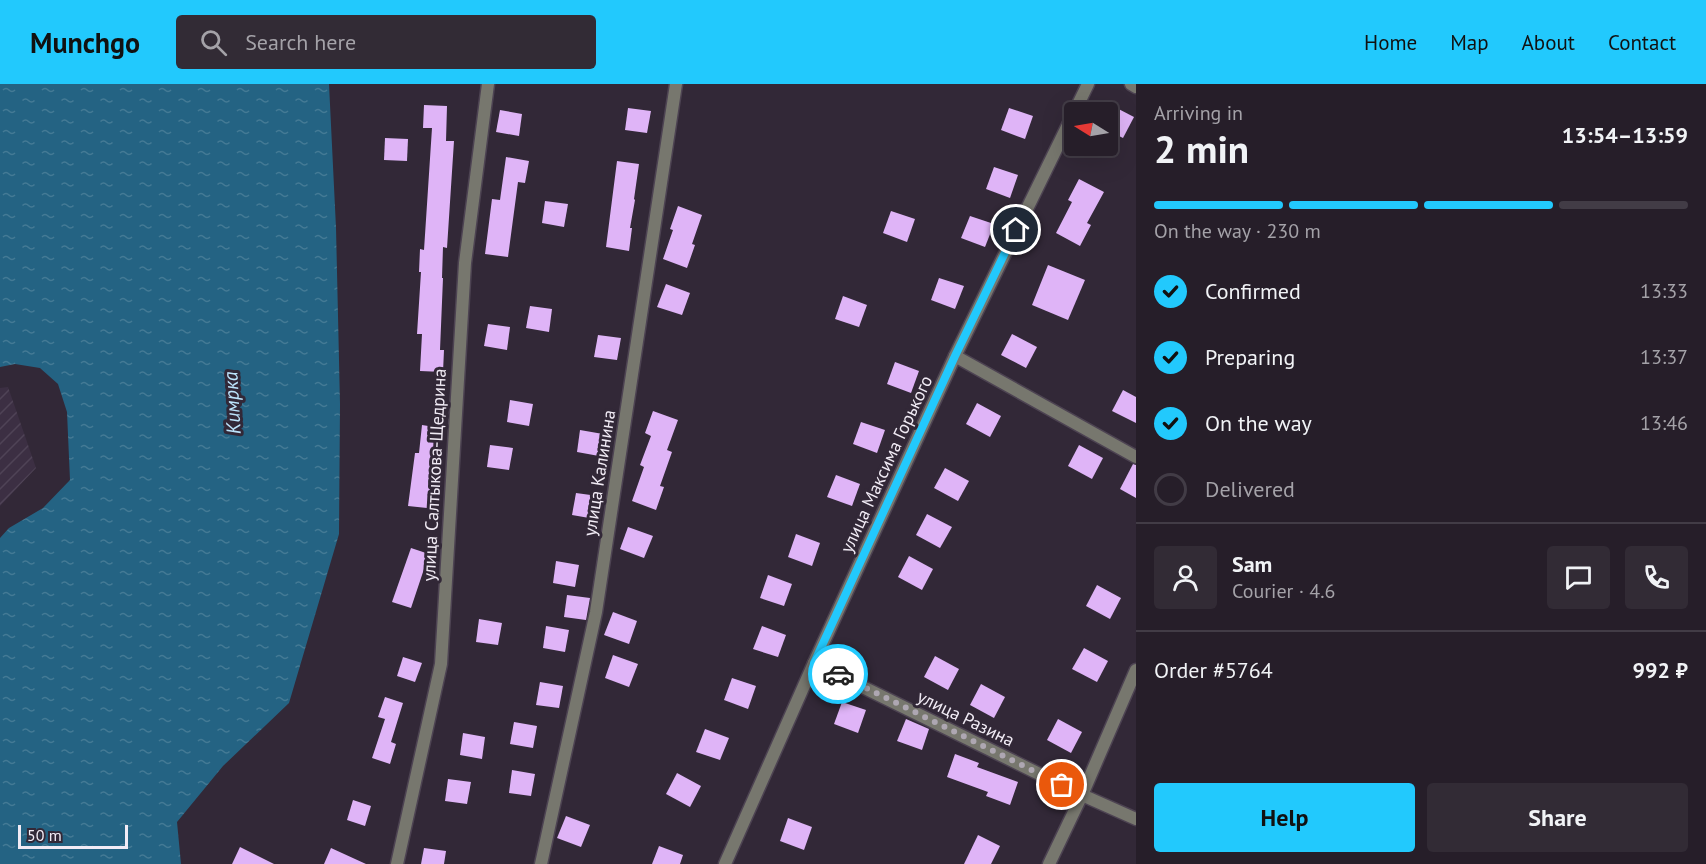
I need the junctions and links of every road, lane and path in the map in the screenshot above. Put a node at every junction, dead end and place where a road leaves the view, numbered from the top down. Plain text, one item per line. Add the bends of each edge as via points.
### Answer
1 (488, 84) edge
2 (676, 84) edge
3 (1088, 84) edge
4 (1131, 84) edge
5 (1136, 87) edge
6 (955, 356) junction
7 (1136, 457) edge
8 (814, 663) junction
9 (1136, 670) edge
10 (1082, 795) junction
11 (1136, 819) edge
12 (397, 864) edge
13 (541, 864) edge
14 (725, 864) edge
15 (1049, 864) edge

1 - 12 street, улица Салтыкова-Щедрина via 465,263 441,664
2 - 13 street, улица Калинина via 596,612
3 - 6 street, улица Максима Горького
4 - 5 street
6 - 7 street
6 - 8 street, улица Максима Горького
8 - 10 street, улица Разина
8 - 14 street, улица Максима Горького
9 - 10 street
10 - 11 street, улица Разина
10 - 15 street

